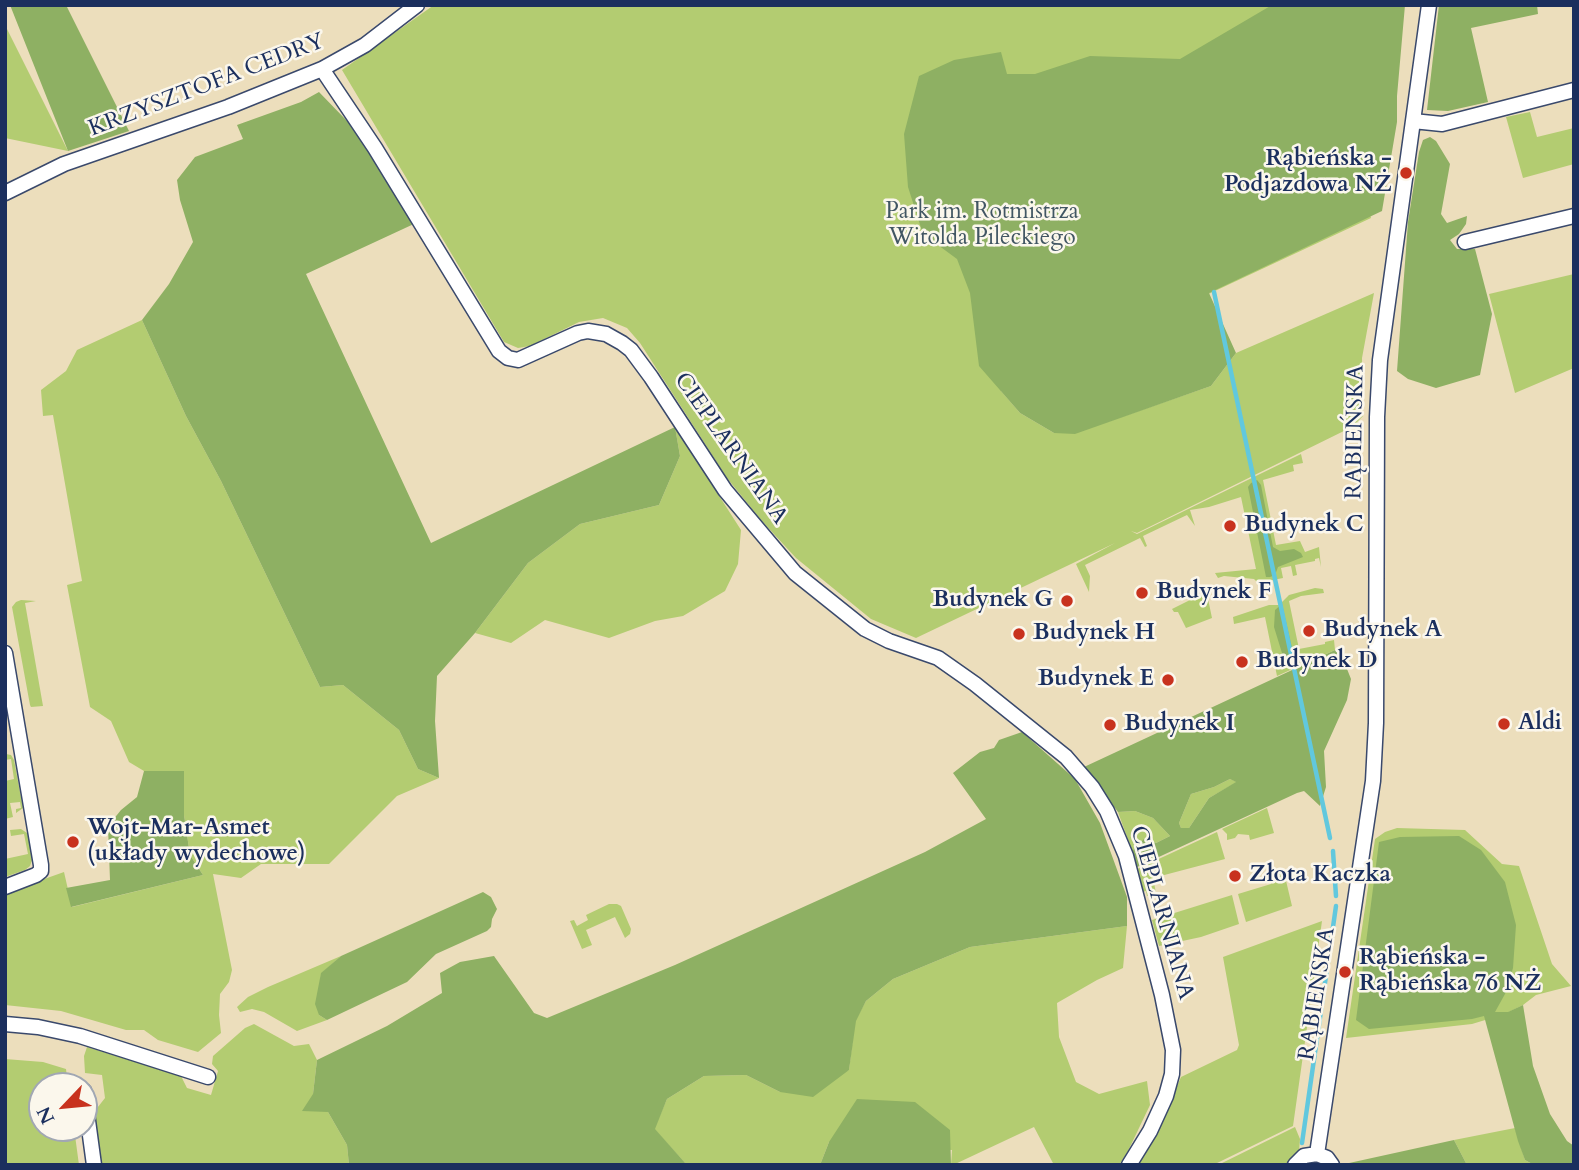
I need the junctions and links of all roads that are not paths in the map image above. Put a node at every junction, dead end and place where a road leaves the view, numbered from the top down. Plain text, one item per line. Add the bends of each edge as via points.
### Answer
1 (417, 5) edge
2 (1429, 5) edge
3 (322, 69) junction
4 (1574, 90) edge
5 (1413, 121) junction
6 (5, 193) edge
7 (1574, 216) edge
8 (1465, 242) dead end
9 (5, 653) edge
10 (5, 887) edge
11 (5, 1024) edge
12 (208, 1077) dead end
13 (91, 1142) edge
14 (1317, 1154) junction
15 (94, 1165) edge
16 (1129, 1165) edge
17 (1295, 1165) edge
18 (1332, 1165) edge

1 - 3 street, KRZYSZTOFA CEDRY via 365,45
2 - 5 street, RĄBIEŃSKA
3 - 6 street, KRZYSZTOFA CEDRY via 64,164
3 - 16 street, CIEPLARNIANA via 499,351 518,360 588,331 622,343 651,377 725,490 795,573 865,629 938,658 975,684 1066,757 1092,787 1126,856 1173,1050 1166,1096
4 - 5 street via 1442,124
5 - 14 street, RĄBIEŃSKA via 1380,360 1373,781
7 - 8 street
9 - 10 street via 41,871
11 - 12 street via 70,1033
13 - 15 street
14 - 17 street via 1304,1156
14 - 18 street

